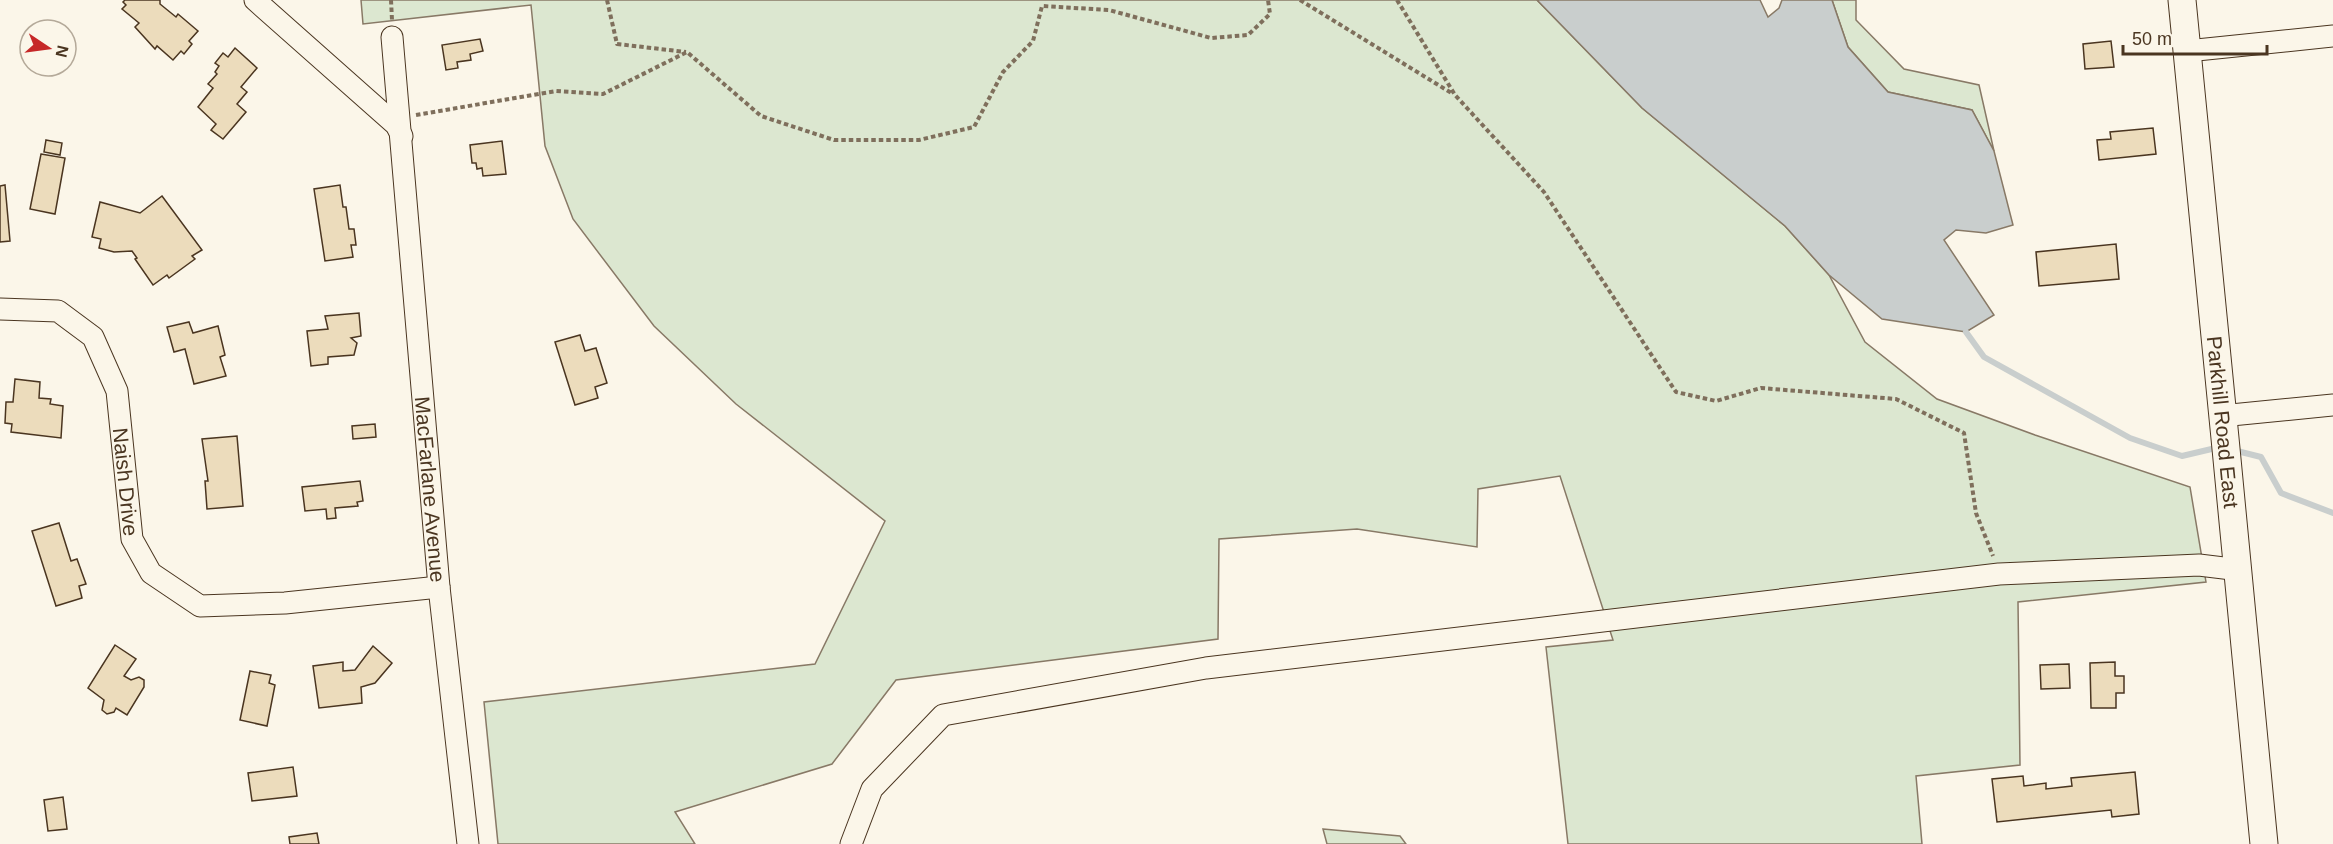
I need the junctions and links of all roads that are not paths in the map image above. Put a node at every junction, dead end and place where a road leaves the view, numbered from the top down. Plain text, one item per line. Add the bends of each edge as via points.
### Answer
1 (255, 0) edge
2 (2182, 0) edge
3 (2333, 36) edge
4 (392, 37) dead end
5 (2187, 51) junction
6 (401, 127) junction
7 (0, 309) edge
8 (2333, 405) edge
9 (2221, 416) junction
10 (2240, 570) junction
11 (439, 587) junction
12 (468, 844) edge
13 (851, 844) edge
14 (2264, 844) edge

1 - 6 street
2 - 5 main road, Parkhill Road East
3 - 5 street
4 - 6 street, MacFarlane Avenue
5 - 9 main road, Parkhill Road East
6 - 11 street, MacFarlane Avenue
7 - 11 street, Naish Drive via 58,311 93,337 117,391 132,539 151,573 200,606 285,603
8 - 9 street
9 - 10 main road, Parkhill Road East
10 - 13 street via 2199,565 1999,574 1206,669 943,715 872,789
10 - 14 main road, Parkhill Road East
11 - 12 street, MacFarlane Avenue

